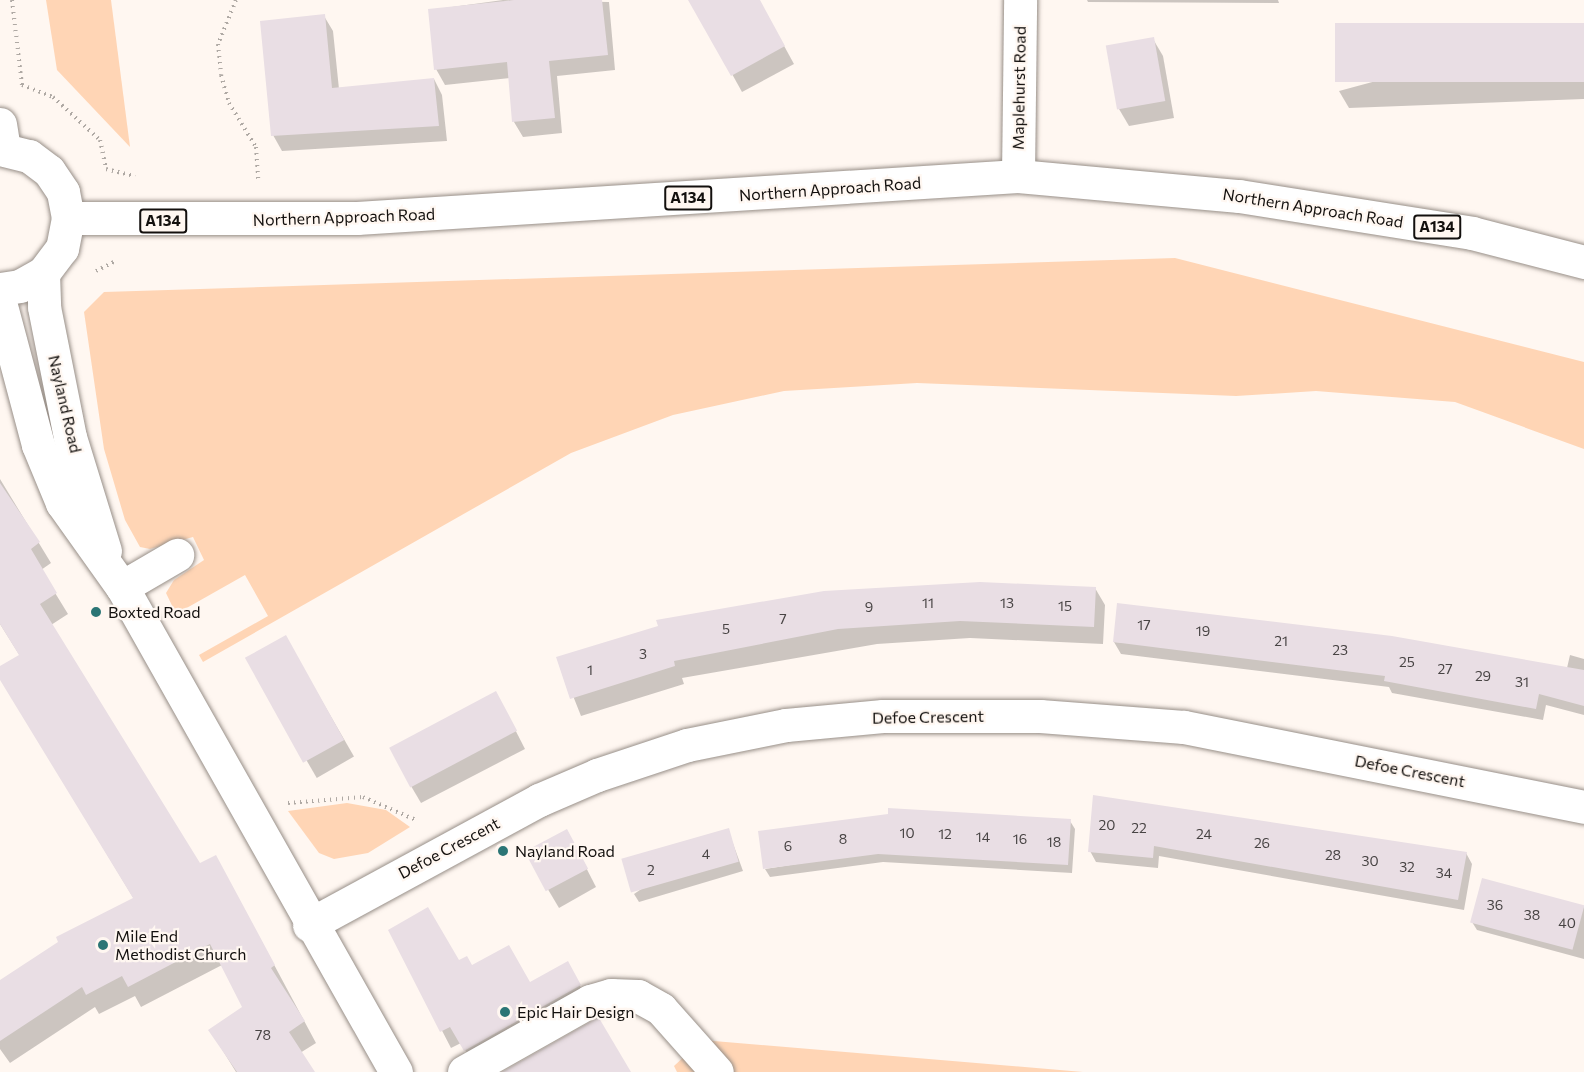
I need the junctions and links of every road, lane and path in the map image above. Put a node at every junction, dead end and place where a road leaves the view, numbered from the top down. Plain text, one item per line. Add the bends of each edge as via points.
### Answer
1 (12, 0) edge
2 (236, 0) edge
3 (1020, 0) edge
4 (1, 140) edge
5 (1018, 176) junction
6 (139, 177) dead end
7 (247, 185) dead end
8 (68, 218) junction
9 (123, 260) dead end
10 (1584, 262) edge
11 (43, 273) junction
12 (87, 281) dead end
13 (0, 289) edge
14 (0, 303) edge
15 (177, 555) dead end
16 (116, 577) junction
17 (275, 805) dead end
18 (1584, 807) edge
19 (425, 827) dead end
20 (309, 925) junction
21 (396, 1072) edge
22 (464, 1072) edge
23 (717, 1072) edge

1 - 6 path via 22,86 53,97 100,140 106,170
2 - 7 path via 218,44 229,102 256,147 258,185
3 - 5 street, Maplehurst Road
4 - 8 street via 49,171 63,192
5 - 8 street, Northern Approach Road / A134 via 357,218
5 - 10 street, Northern Approach Road / A134 via 1239,196 1472,233
8 - 11 street via 62,248
9 - 12 path
11 - 13 street via 21,286
11 - 16 street, Nayland Road via 44,307 70,437
14 - 16 street, Nayland Road via 38,445 62,503
15 - 16 street
16 - 20 street, Nayland Road
17 - 19 path via 363,797 398,809
18 - 20 street, Defoe Crescent via 1184,727 1040,716 862,718 786,725 687,745 597,775 539,800
20 - 21 street, Nayland Road
22 - 23 street via 590,1001 611,995 638,996 661,1009

